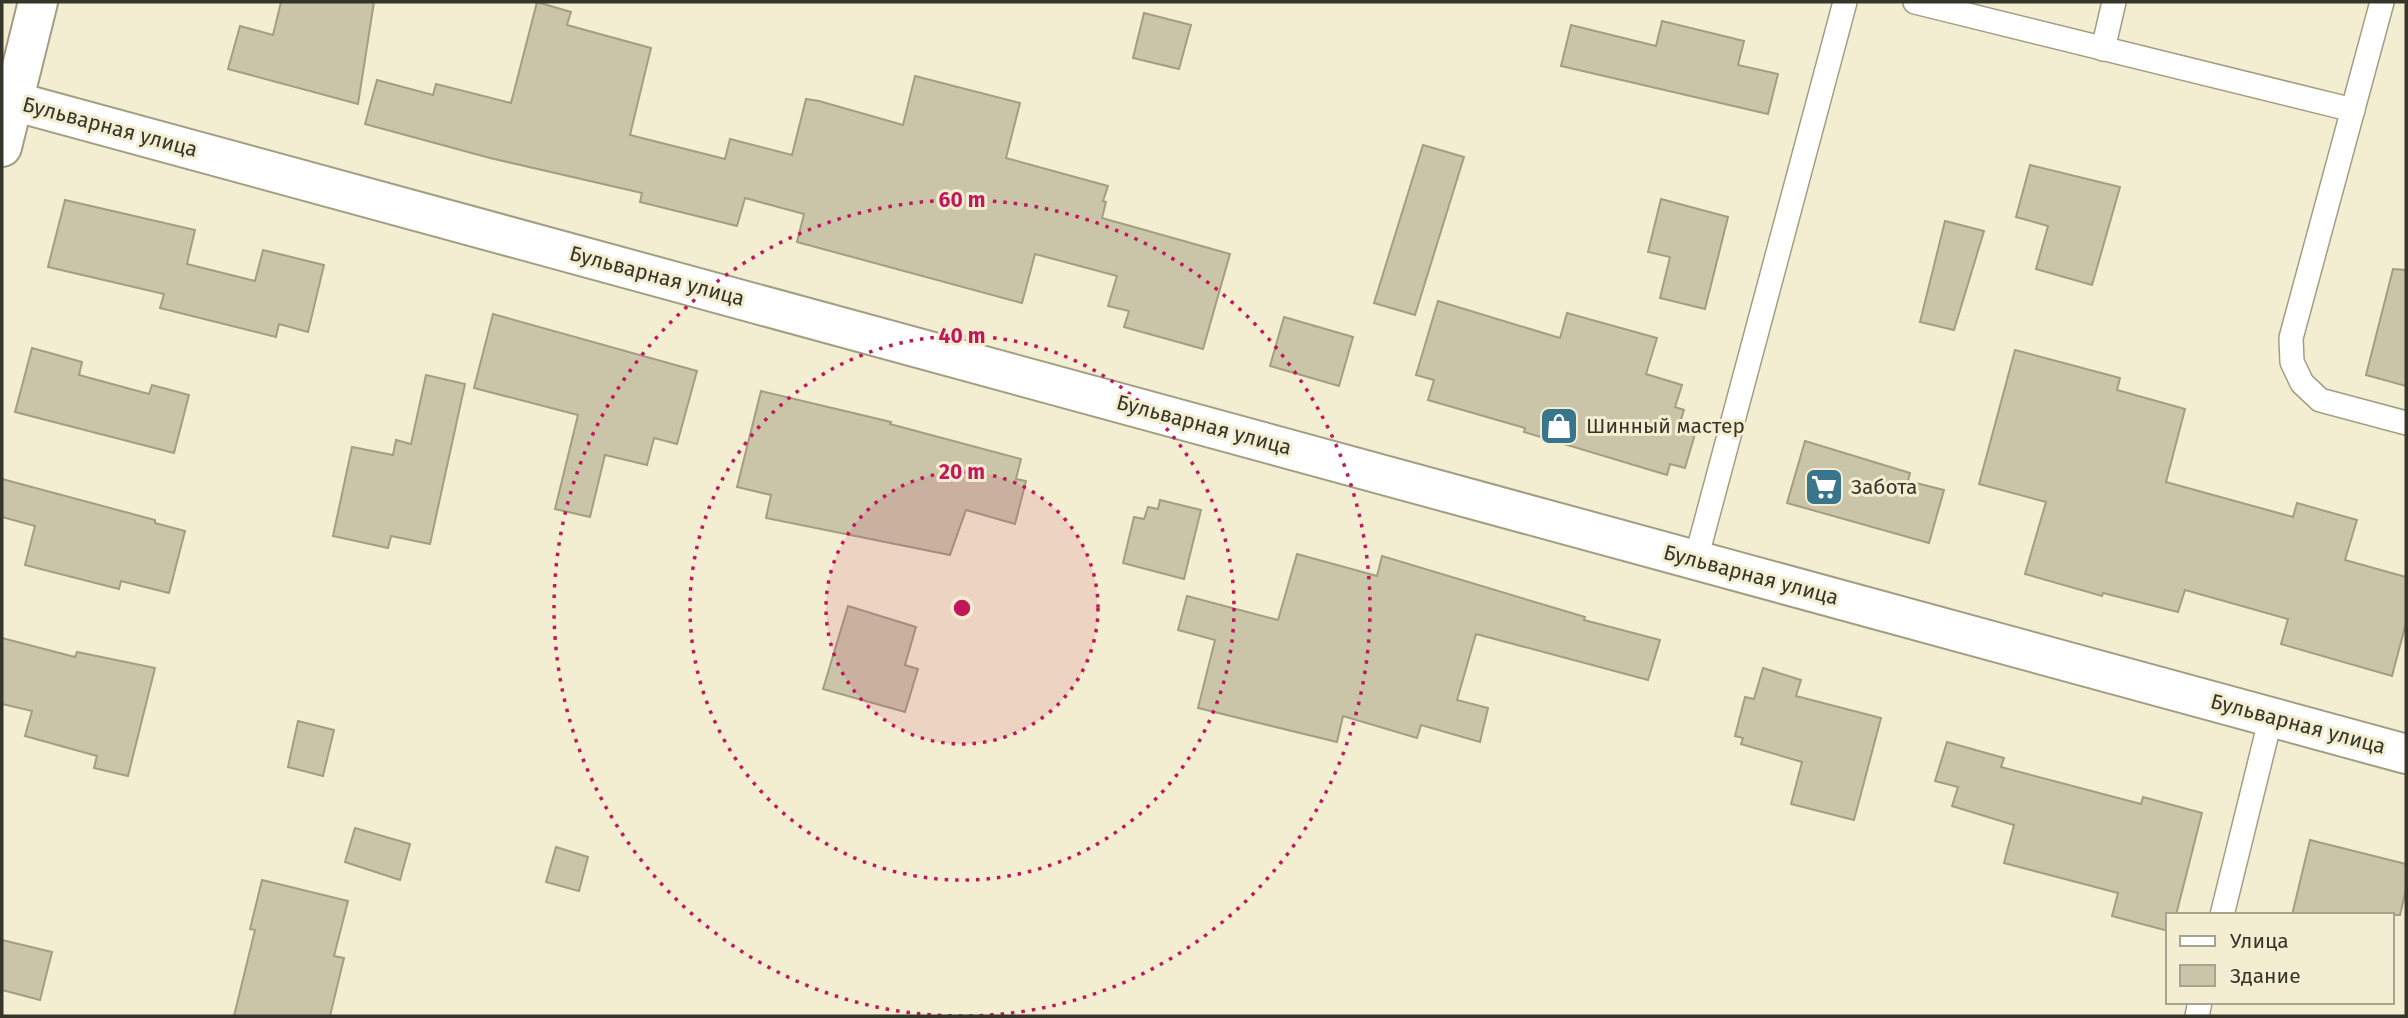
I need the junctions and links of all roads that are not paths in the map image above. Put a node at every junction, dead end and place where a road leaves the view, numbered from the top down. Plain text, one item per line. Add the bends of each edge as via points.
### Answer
1 (38, 2) edge
2 (1845, 2) edge
3 (1915, 2) edge
4 (2114, 2) edge
5 (2382, 2) edge
6 (2103, 49) junction
7 (7, 99) edge
8 (2353, 110) junction
9 (2, 147) edge
10 (2406, 423) edge
11 (1696, 559) junction
12 (2271, 717) junction
13 (2406, 754) edge
14 (2222, 913) edge

1 - 7 street
2 - 11 lane
3 - 6 lane
4 - 6 lane
5 - 8 lane
6 - 8 lane
7 - 9 street
7 - 11 street, Бульварная улица
8 - 10 lane via 2291,338 2292,362 2302,383 2320,400
11 - 12 street, Бульварная улица
12 - 13 street, Бульварная улица
12 - 14 lane

